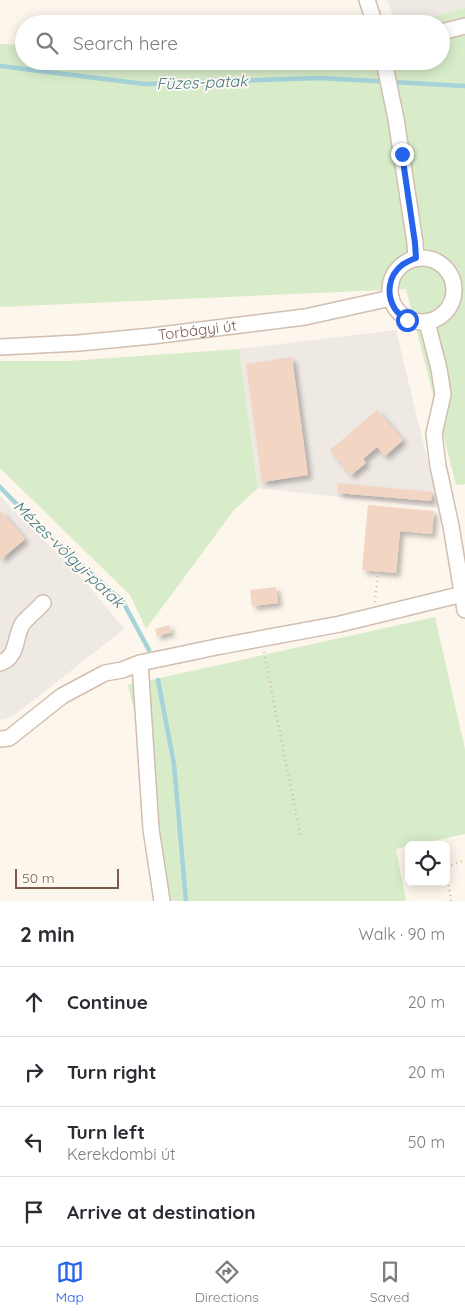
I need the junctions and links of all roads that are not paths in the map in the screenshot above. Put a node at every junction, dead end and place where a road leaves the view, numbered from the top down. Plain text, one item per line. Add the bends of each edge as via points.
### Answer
1 (367, 0) edge
2 (372, 15) edge
3 (465, 26) edge
4 (450, 30) edge
5 (386, 70) edge
6 (416, 258) junction
7 (460, 289) edge
8 (391, 298) junction
9 (427, 322) junction
10 (0, 346) edge
11 (463, 594) junction
12 (44, 603) dead end
13 (465, 610) edge
14 (0, 663) edge
15 (140, 663) junction
16 (0, 739) edge
17 (162, 901) edge

1 - 2 street
3 - 4 street
5 - 6 street
6 - 7 street via 438,262
6 - 8 street via 402,264 396,271 391,280
7 - 9 street via 445,313
8 - 9 street via 400,315 407,320
8 - 10 street, Torbágyi út via 286,320 79,343
9 - 11 street via 443,394 434,434 438,466
11 - 13 street
11 - 15 street via 340,624
12 - 14 street via 22,624 12,654
15 - 16 street via 104,673 62,696 9,738
15 - 17 street via 151,829

